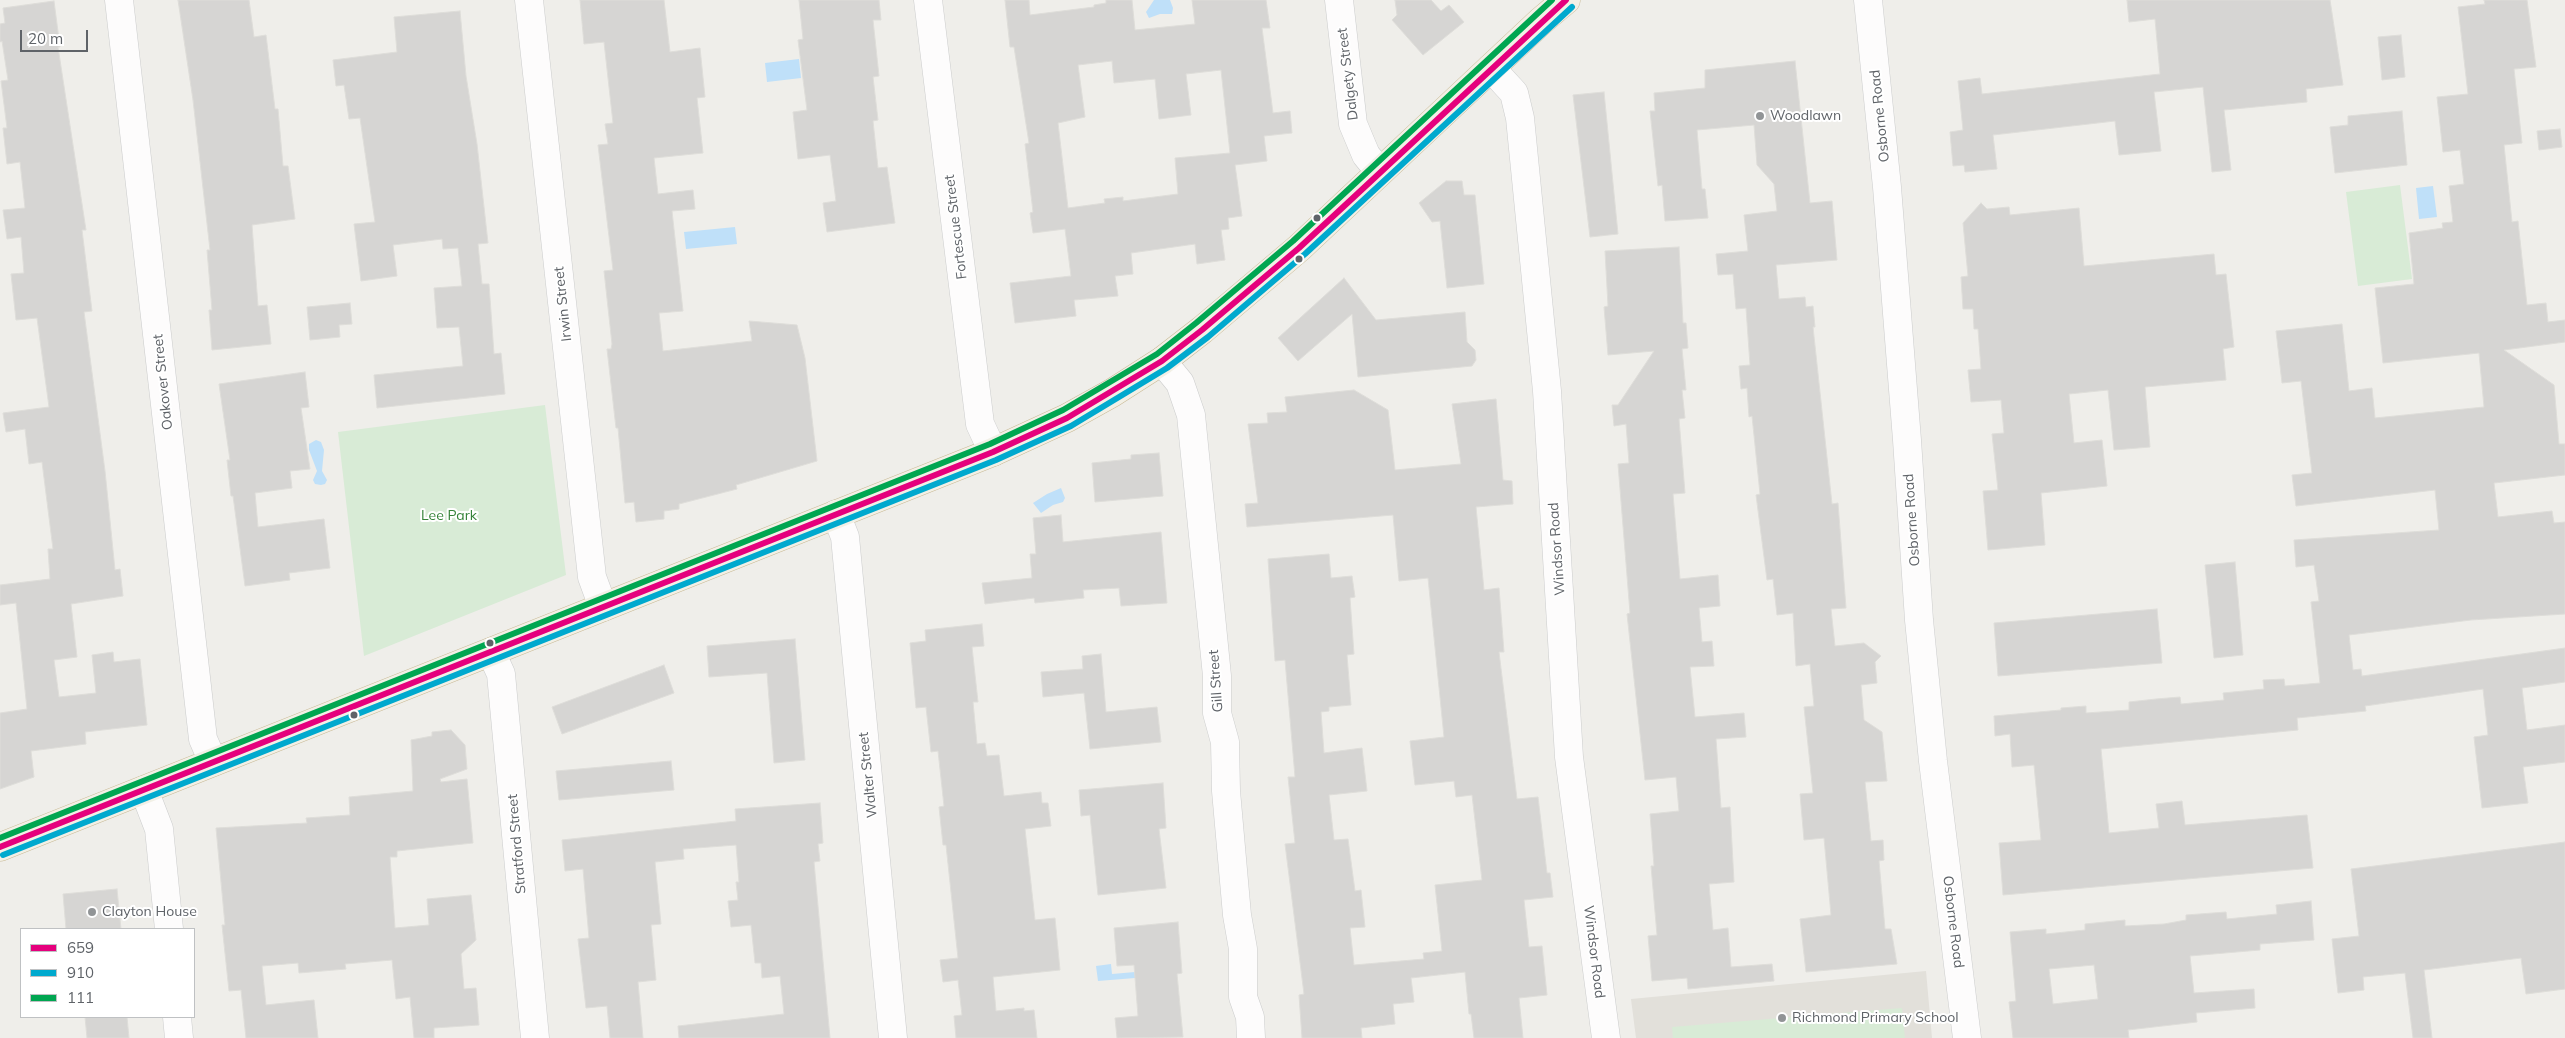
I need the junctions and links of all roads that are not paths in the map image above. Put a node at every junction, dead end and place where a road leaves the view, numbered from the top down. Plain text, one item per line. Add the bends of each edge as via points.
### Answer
1 (120, 0) edge
2 (530, 0) edge
3 (928, 0) edge
4 (1339, 0) edge
5 (1566, 0) edge
6 (1868, 0) edge
7 (1491, 68) junction
8 (1380, 171) junction
9 (1162, 361) junction
10 (993, 452) junction
11 (836, 514) junction
12 (603, 607) junction
13 (491, 652) junction
14 (213, 762) junction
15 (144, 790) junction
16 (0, 847) edge
17 (169, 928) edge
18 (177, 1018) edge
19 (179, 1038) edge
20 (535, 1038) edge
21 (893, 1038) edge
22 (1251, 1038) edge
23 (1606, 1038) edge
24 (1968, 1038) edge

1 - 14 street, Oakover Street via 203,739
2 - 12 street, Irwin Street via 592,577
3 - 10 street, Fortescue Street via 980,424
4 - 8 street, Dalgety Street via 1353,124 1366,156
5 - 7 highway
6 - 24 street, Osborne Road via 1889,206 1919,620 1933,761
7 - 8 highway
7 - 23 street, Windsor Road via 1514,93 1520,118 1547,391 1570,757
8 - 9 highway via 1299,248
9 - 10 highway via 1067,418
9 - 22 street, Gill Street via 1180,383 1191,415 1217,713 1225,742 1226,791 1243,949 1243,997 1250,1017
10 - 11 highway
11 - 12 highway
11 - 21 street, Walter Street via 845,537
12 - 13 highway
13 - 14 highway
13 - 20 street, Stratford Street via 500,674
14 - 15 highway
15 - 16 highway
15 - 17 street via 159,829
18 - 19 street

